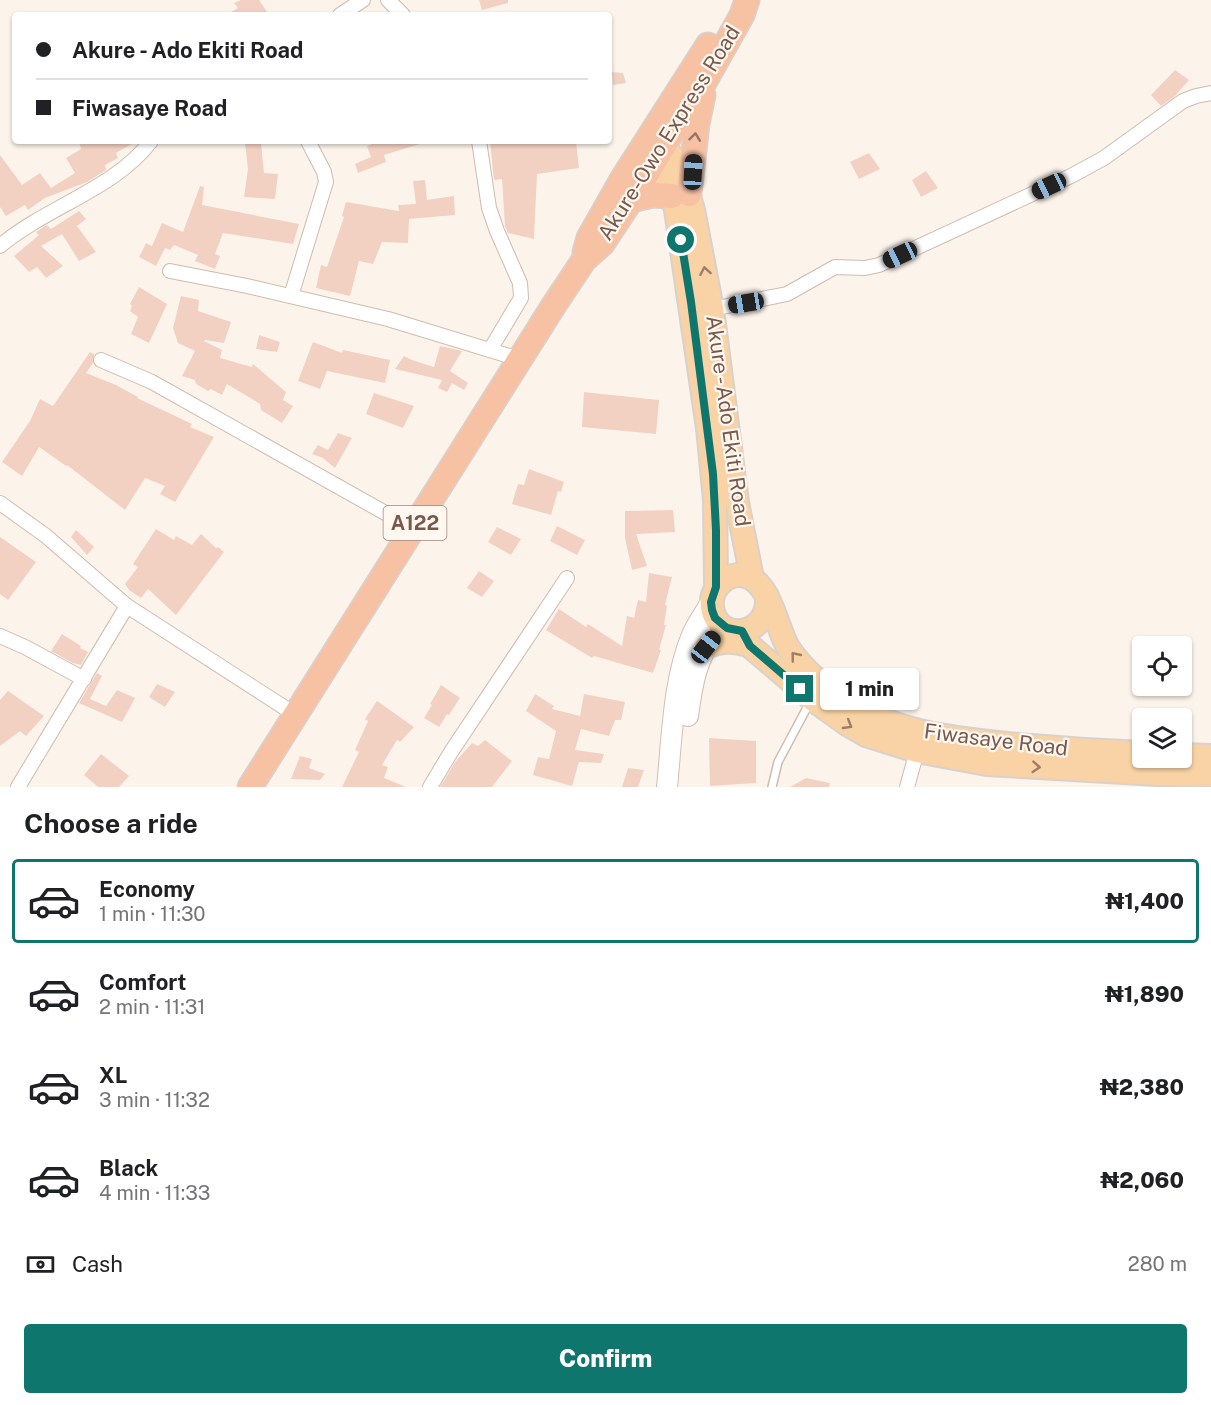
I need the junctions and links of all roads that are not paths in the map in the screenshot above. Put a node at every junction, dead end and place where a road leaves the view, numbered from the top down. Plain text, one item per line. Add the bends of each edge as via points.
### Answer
1 (363, 0) edge
2 (388, 0) edge
3 (743, 0) edge
4 (747, 0) edge
5 (345, 12) edge
6 (400, 12) edge
7 (705, 81) junction
8 (1211, 93) edge
9 (149, 144) edge
10 (310, 144) edge
11 (479, 144) edge
12 (653, 146) junction
13 (681, 195) junction
14 (632, 200) junction
15 (0, 246) edge
16 (584, 260) junction
17 (170, 271) dead end
18 (291, 296) junction
19 (712, 309) junction
20 (490, 350) junction
21 (519, 359) junction
22 (101, 360) dead end
23 (0, 503) edge
24 (412, 528) junction
25 (567, 578) dead end
26 (752, 578) junction
27 (714, 595) junction
28 (766, 596) junction
29 (127, 606) junction
30 (738, 634) junction
31 (0, 636) edge
32 (706, 647) junction
33 (84, 679) junction
34 (812, 699) junction
35 (296, 715) junction
36 (917, 751) junction
37 (1132, 752) edge
38 (1192, 755) edge
39 (1211, 756) edge
40 (1211, 775) edge
41 (1158, 781) edge
42 (18, 787) edge
43 (250, 787) edge
44 (430, 787) edge
45 (667, 787) edge
46 (679, 787) edge
47 (772, 787) edge
48 (907, 787) edge

1 - 5 street
2 - 6 street
3 - 12 highway, Akure-Owo Express Road / A122 via 731,10
4 - 7 highway, Akure-Owo Express Road / A122
7 - 12 highway, Akure-Owo Express Road / A122
13 -> 7 highway
8 - 19 street via 1183,101 1104,158 1071,176 879,265 835,267 787,294
9 - 15 street via 126,167
10 - 18 street via 326,182
11 - 20 street via 489,208 521,291 521,298
12 - 13 main road via 665,176
12 - 14 highway, Akure-Owo Express Road / A122
12 - 16 highway, Akure-Owo Express Road / A122 via 589,238
13 - 14 highway
19 -> 13 main road, Akure - Ado Ekiti Road
13 - 27 main road, Akure - Ado Ekiti Road via 715,500
14 - 16 highway, Akure-Owo Express Road / A122 via 602,244
16 - 21 highway, Akure-Owo Express Road / A122
17 - 18 street
18 - 20 street via 388,319
19 - 26 main road, Akure - Ado Ekiti Road via 735,490
20 - 21 street
21 - 24 highway, Akure-Owo Express Road / A122
22 - 24 street via 152,382
23 - 29 street via 46,536
24 - 35 highway, Akure-Owo Express Road / A122
25 - 44 street
26 - 27 main road via 729,577
26 - 28 main road
27 - 30 main road via 715,618
27 - 45 main road via 685,655
28 - 30 main road via 762,619
37 -> 28 main road, Fiwasaye Road via 953,739 874,716 838,696 798,661
29 - 33 street
29 - 35 street
30 - 32 main road
30 - 32 main road via 737,641
30 - 34 main road, Fiwasaye Road
31 - 33 street
32 - 46 main road via 692,690
33 - 42 street
34 -> 36 main road, Fiwasaye Road via 866,735
34 - 47 lane via 778,762
35 - 43 highway, Akure-Owo Express Road / A122
36 -> 41 main road, Fiwasaye Road via 987,764
36 - 48 street
38 - 39 main road
40 - 41 main road, Fiwasaye Road

